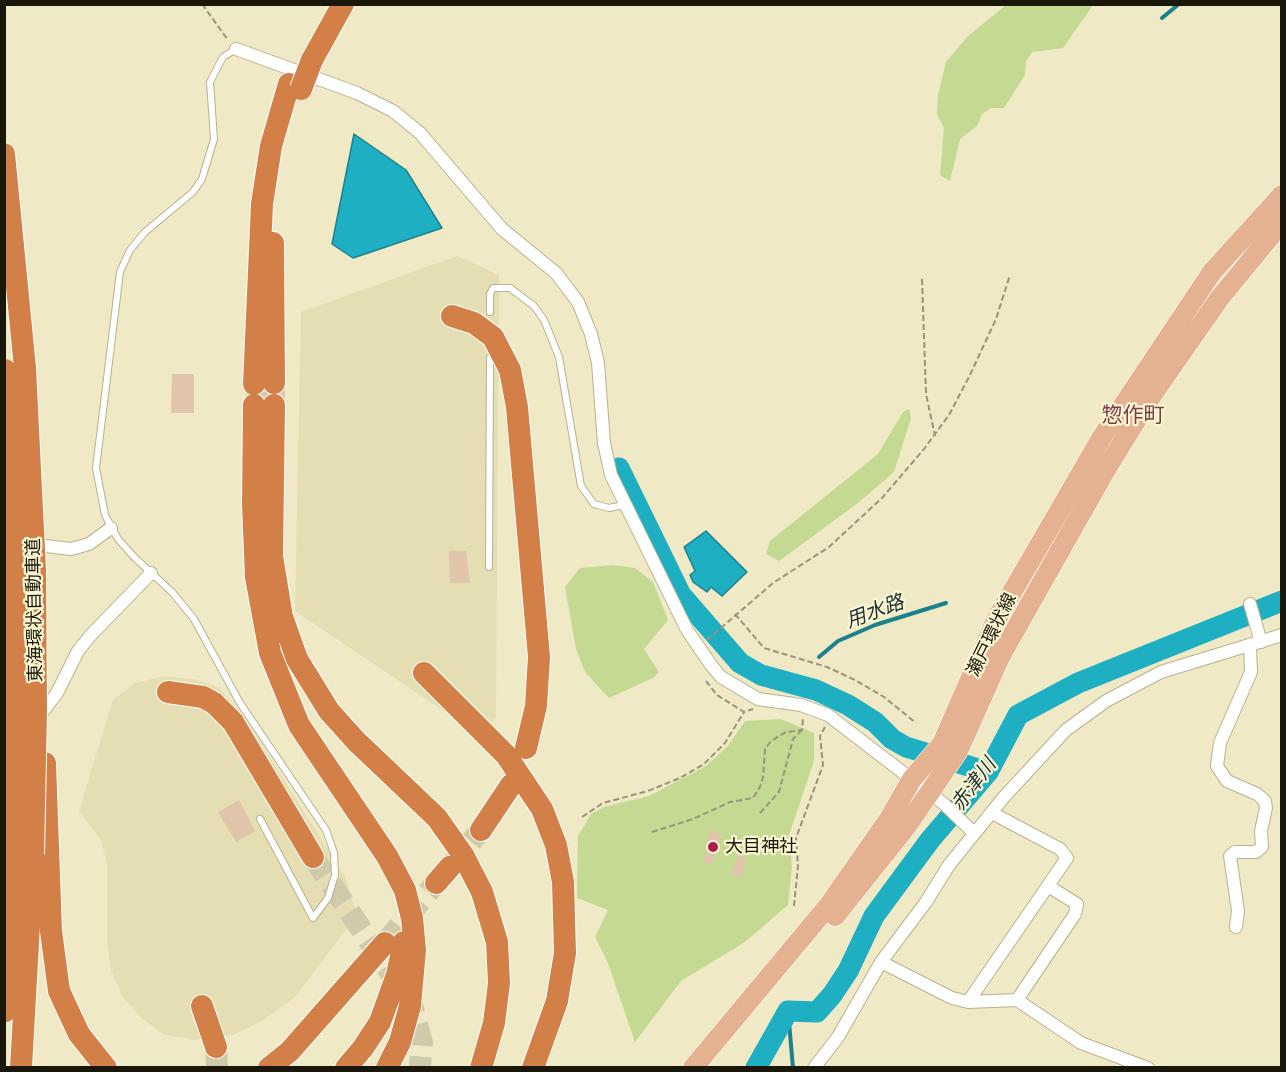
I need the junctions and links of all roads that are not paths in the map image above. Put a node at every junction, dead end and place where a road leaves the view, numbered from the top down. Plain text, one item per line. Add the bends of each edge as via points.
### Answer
1 (327, 4) edge
2 (343, 4) edge
3 (236, 49) joint
4 (306, 58) junction
5 (4, 154) edge
6 (1281, 195) edge
7 (1281, 222) edge
8 (490, 312) dead end
9 (452, 316) dead end
10 (490, 358) dead end
11 (11, 368) edge
12 (264, 394) junction
13 (624, 505) junction
14 (111, 528) junction
15 (9, 535) edge
16 (489, 567) dead end
17 (151, 573) junction
18 (1250, 604) dead end
19 (1281, 635) edge
20 (1257, 641) junction
21 (424, 673) dead end
22 (168, 692) dead end
23 (44, 710) dead end
24 (526, 748) dead end
25 (950, 748) junction
26 (919, 771) junction
27 (511, 785) dead end
28 (939, 791) junction
29 (992, 813) junction
30 (260, 819) dead end
31 (481, 830) tunnel mouth
32 (974, 834) junction
33 (25, 852) edge
34 (313, 857) tunnel mouth
35 (397, 873) junction
36 (1048, 886) junction
37 (1236, 927) dead end
38 (385, 943) tunnel mouth
39 (881, 962) junction
40 (1017, 1000) junction
41 (497, 1002) junction
42 (968, 1002) junction
43 (202, 1006) dead end
44 (4, 1012) edge
45 (80, 1034) junction
46 (216, 1047) tunnel mouth
47 (21, 1068) edge
48 (106, 1068) edge
49 (117, 1068) edge
50 (269, 1068) edge
51 (345, 1068) edge
52 (387, 1068) edge
53 (467, 1068) edge
54 (481, 1068) edge
55 (533, 1068) edge
56 (693, 1068) edge
57 (706, 1068) edge
58 (814, 1068) edge
59 (1148, 1068) edge

1 - 4 highway
2 - 4 highway
3 - 13 street via 357,93 393,111 420,133 502,229 556,273 578,302 591,334 604,443 611,475
3 - 14 lane via 223,57 210,81 214,139 202,179 188,197 145,232 130,250 120,272 96,468 101,501
4 - 12 highway via 271,146 262,204
5 - 11 highway, 東海環状自動車道
6 - 25 main road, 瀬戸環状線 via 1212,272 1102,438 996,620
7 - 25 main road, 瀬戸環状線 via 1219,299 1150,398
8 - 13 lane via 490,294 493,288 501,286 534,306 544,320 559,357 581,486 594,504 609,508
9 - 24 highway via 474,323 493,337 510,370 518,406 539,657 536,706
10 - 16 lane
11 - 15 highway, 東海環状自動車道, bridge
11 - 33 highway, 東海環状自動車道, bridge via 34,570 36,710
12 - 35 highway via 253,504 256,577 270,654 303,733
12 - 41 highway via 272,556 277,596 289,638 329,711 437,818 474,874 497,942
13 - 26 street via 698,648 721,677 758,699 804,706 828,715
14 - 15 street via 89,544 71,549
14 - 17 lane
15 - 33 highway, 東海環状自動車道, bridge
17 - 23 street via 78,651
17 - 30 lane via 194,619 240,703 326,830 334,853 335,875 328,898 313,918
18 - 20 street
19 - 20 street
20 - 29 street via 1161,672 1106,701 1065,730
20 - 37 street via 1251,672 1221,743 1217,766 1227,781 1257,794 1266,808 1262,847 1256,852 1235,852 1230,856 1238,911
21 - 55 highway via 506,755 542,809 556,845 563,882 565,953 557,1001
22 - 34 highway via 203,698 233,722
25 - 26 main road, 瀬戸環状線
25 - 28 main road, 瀬戸環状線
26 - 28 street
26 - 56 main road, 瀬戸環状線 via 829,905
27 - 31 highway
28 - 32 street
28 - 57 main road, 瀬戸環状線
29 - 32 street
29 - 36 street via 1060,849 1067,858
32 - 39 street
33 - 44 highway, 東海環状自動車道
33 - 45 highway via 64,1005
33 - 47 highway, 東海環状自動車道
35 - 51 highway via 406,917 397,975 373,1035
35 - 52 highway via 412,918 414,968 405,1024
36 - 40 street via 1077,904 1075,914
36 - 42 street
38 - 50 highway via 290,1051
39 - 42 street via 942,995
39 - 58 street via 838,1037
40 - 42 street
40 - 59 street via 1081,1043
41 - 53 highway via 484,1038
41 - 54 highway
43 - 46 highway
45 - 48 highway
45 - 49 highway

